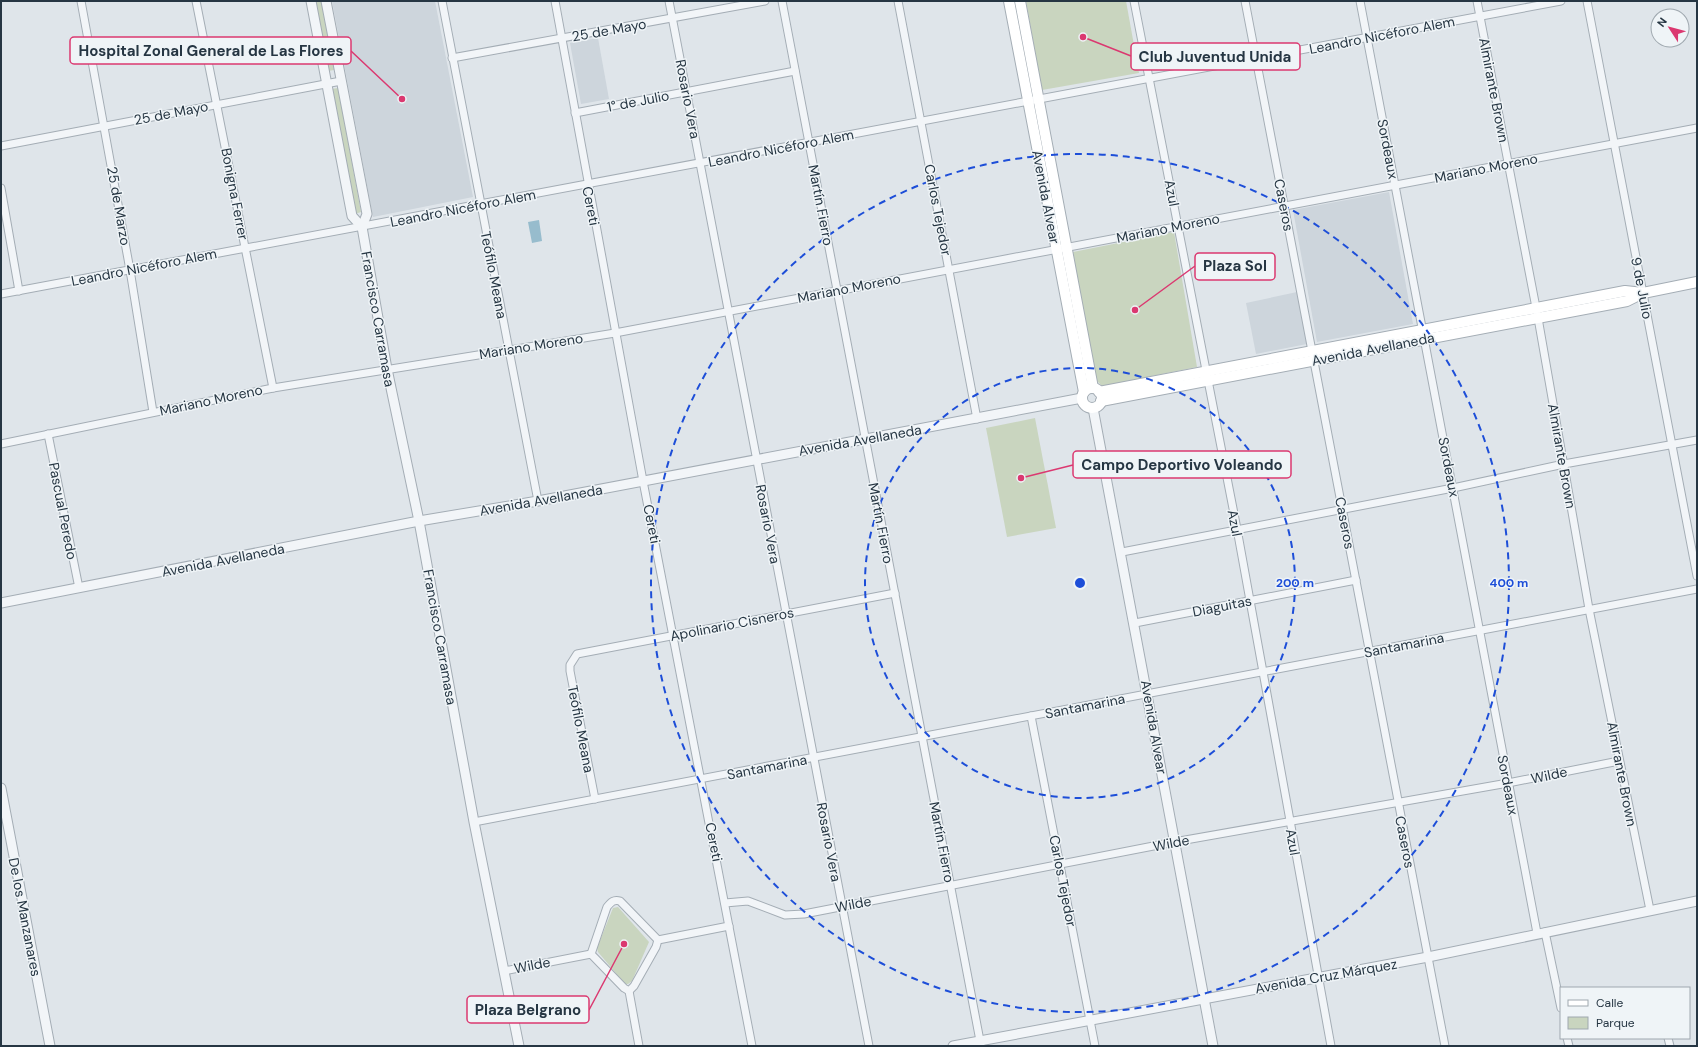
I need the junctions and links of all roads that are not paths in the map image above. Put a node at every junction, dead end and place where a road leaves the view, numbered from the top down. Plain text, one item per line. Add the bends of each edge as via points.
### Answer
1 (82, 1) edge
2 (196, 1) edge
3 (311, 1) edge
4 (326, 1) edge
5 (442, 1) edge
6 (555, 1) edge
7 (669, 1) edge
8 (765, 1) edge
9 (782, 1) edge
10 (898, 1) edge
11 (1008, 1) edge
12 (1020, 1) edge
13 (1134, 1) edge
14 (1245, 1) edge
15 (1360, 1) edge
16 (1477, 1) edge
17 (1561, 1) edge
18 (1587, 1) edge
19 (1480, 16) junction
20 (672, 18) junction
21 (562, 38) junction
22 (1367, 38) junction
23 (452, 58) junction
24 (1256, 58) junction
25 (795, 71) junction
26 (1150, 79) junction
27 (341, 80) junction
28 (328, 83) junction
29 (686, 92) junction
30 (1038, 100) junction
31 (1028, 102) junction
32 (217, 104) junction
33 (575, 113) junction
34 (921, 122) junction
35 (104, 126) junction
36 (1697, 128) edge
37 (809, 143) junction
38 (1614, 143) junction
39 (1, 146) edge
40 (700, 163) junction
41 (1508, 163) junction
42 (588, 185) junction
43 (1395, 185) junction
44 (1, 188) edge
45 (481, 204) junction
46 (1284, 206) junction
47 (1178, 226) junction
48 (362, 227) junction
49 (1066, 247) junction
50 (245, 248) junction
51 (1056, 249) junction
52 (130, 270) junction
53 (949, 270) junction
54 (1697, 282) edge
55 (19, 290) junction
56 (837, 291) junction
57 (1643, 293) junction
58 (1, 294) edge
59 (728, 311) junction
60 (1537, 313) junction
61 (615, 333) junction
62 (1424, 335) junction
63 (508, 350) junction
64 (1313, 356) junction
65 (387, 370) junction
66 (1207, 376) junction
67 (273, 388) junction
68 (1092, 397) junction
69 (153, 412) junction
70 (977, 419) junction
71 (48, 434) junction
72 (865, 439) junction
73 (1697, 440) edge
74 (1, 444) edge
75 (1672, 445) junction
76 (756, 460) junction
77 (1564, 464) junction
78 (643, 481) junction
79 (1453, 488) junction
80 (538, 501) junction
81 (1342, 509) junction
82 (418, 521) junction
83 (1237, 529) junction
84 (1122, 552) junction
85 (1697, 576) edge
86 (1356, 580) junction
87 (79, 588) junction
88 (1697, 589) edge
89 (895, 593) junction
90 (1249, 601) junction
91 (1, 603) edge
92 (1589, 609) junction
93 (785, 614) junction
94 (1135, 623) junction
95 (1480, 630) junction
96 (674, 635) junction
97 (1370, 651) junction
98 (573, 660) joint
99 (1262, 672) junction
100 (1148, 694) junction
101 (1032, 716) junction
102 (922, 737) junction
103 (812, 758) junction
104 (1619, 760) junction
105 (702, 779) junction
106 (1508, 783) junction
107 (1, 788) edge
108 (595, 799) junction
109 (1397, 802) junction
110 (1290, 821) junction
111 (474, 822) junction
112 (1174, 842) junction
113 (1060, 864) junction
114 (950, 885) junction
115 (1697, 901) edge
116 (726, 903) junction
117 (841, 907) junction
118 (1650, 910) junction
119 (729, 926) junction
120 (1541, 932) junction
121 (658, 940) junction
122 (591, 954) junction
123 (1428, 957) junction
124 (504, 971) junction
125 (1318, 977) junction
126 (629, 991) junction
127 (1204, 998) junction
128 (1560, 1004) edge
129 (1091, 1020) junction
130 (980, 1043) edge
131 (50, 1046) edge
132 (519, 1046) edge
133 (639, 1046) edge
134 (752, 1046) edge
135 (869, 1046) edge
136 (953, 1046) edge
137 (1095, 1046) edge
138 (1214, 1046) edge
139 (1331, 1046) edge
140 (1445, 1046) edge

1 - 35 street, 25 de Marzo
2 - 32 street, Bonigna Ferrer
3 - 28 street, Francisco Carramasa
4 - 27 street, Francisco Carramasa
5 - 23 street, Teófilo Meana
6 - 21 street, Cereti
7 - 20 street, Rosario Vera
8 - 20 street, 25 de Mayo
9 - 25 street, Martín Fierro
10 - 34 street, Carlos Tejedor
11 - 31 main road, Avenida Alvear
12 - 30 main road, Avenida Alvear
13 - 26 street, Azul
14 - 24 street, Caseros
15 - 22 street, Sordeaux
16 - 19 street, Almirante Brown
17 - 19 street, Leandro Nicéforo Alem
18 - 38 street, 9 de Julio
19 - 22 street, Leandro Nicéforo Alem
19 - 41 street, Almirante Brown
20 - 21 street, 25 de Mayo
20 - 29 street, Rosario Vera
21 - 23 street, 25 de Mayo
21 - 33 street, Cereti
22 - 24 street, Leandro Nicéforo Alem
22 - 43 street, Sordeaux
23 - 45 street, Teófilo Meana
24 - 26 street, Leandro Nicéforo Alem
24 - 46 street, Caseros
25 - 29 street, 1° de Julio
25 - 37 street, Martín Fierro
26 - 30 street, Leandro Nicéforo Alem
26 - 47 street, Azul
27 - 28 street, 25 de Mayo
27 - 48 street, Francisco Carramasa via 368,214
28 - 32 street, 25 de Mayo
28 - 48 street, Francisco Carramasa via 352,216
29 - 33 street, 1° de Julio
29 - 40 street, Rosario Vera
30 - 31 street, Leandro Nicéforo Alem
30 - 49 main road, Avenida Alvear
31 - 34 street, Leandro Nicéforo Alem
31 - 51 main road, Avenida Alvear
32 - 35 street, 25 de Mayo
32 - 50 street, Bonigna Ferrer
33 - 42 street, Cereti
34 - 37 street, Leandro Nicéforo Alem
34 - 53 street, Carlos Tejedor
35 - 39 street, 25 de Mayo
35 - 52 street, 25 de Marzo
36 - 38 street, Mariano Moreno
37 - 40 street, Leandro Nicéforo Alem
37 - 56 street, Martín Fierro
38 - 41 street, Mariano Moreno
38 - 57 street, 9 de Julio
40 - 42 street, Leandro Nicéforo Alem
40 - 59 street, Rosario Vera
41 - 43 street, Mariano Moreno
41 - 60 street, Almirante Brown
42 - 45 street, Leandro Nicéforo Alem
42 - 61 street, Cereti
43 - 46 street, Mariano Moreno
43 - 62 street, Sordeaux
44 - 55 street
45 - 48 street, Leandro Nicéforo Alem
45 - 63 street, Teófilo Meana
46 - 47 street, Mariano Moreno
46 - 64 street, Caseros
47 - 49 street, Mariano Moreno
47 - 66 street, Azul
48 - 50 street, Leandro Nicéforo Alem
48 - 65 street, Francisco Carramasa
49 - 51 street, Mariano Moreno
49 - 68 main road, Avenida Alvear
50 - 52 street, Leandro Nicéforo Alem
50 - 67 street, Bonigna Ferrer
51 - 53 street, Mariano Moreno
51 - 68 main road, Avenida Alvear
52 - 55 street, Leandro Nicéforo Alem
52 - 69 street, 25 de Marzo
53 - 56 street, Mariano Moreno
53 - 70 street, Carlos Tejedor
54 - 57 main road, Avenida Avellaneda
55 - 58 street, Leandro Nicéforo Alem
56 - 59 street, Mariano Moreno
56 - 72 street, Martín Fierro
57 - 60 main road, Avenida Avellaneda via 1625,291
57 - 75 street, 9 de Julio
59 - 61 street, Mariano Moreno
59 - 76 street, Rosario Vera
60 - 62 main road, Avenida Avellaneda
60 - 77 street, Almirante Brown
61 - 63 street, Mariano Moreno
61 - 78 street, Cereti
62 - 64 main road, Avenida Avellaneda
62 - 79 street, Sordeaux
63 - 65 street, Mariano Moreno
63 - 80 street, Teófilo Meana
64 - 66 main road, Avenida Avellaneda
64 - 81 street, Caseros
65 - 67 street, Mariano Moreno
65 - 82 street, Francisco Carramasa
66 - 68 main road, Avenida Avellaneda
66 - 83 street, Azul
67 - 69 street, Mariano Moreno
68 - 70 street, Avenida Avellaneda
68 - 84 street, Avenida Alvear
69 - 71 street, Mariano Moreno
70 - 72 street, Avenida Avellaneda
71 - 74 street, Mariano Moreno
71 - 87 street, Pascual Peredo
72 - 76 street, Avenida Avellaneda
72 - 89 street, Martín Fierro
73 - 75 street
75 - 77 street
75 - 85 street, 9 de Julio
76 - 78 street, Avenida Avellaneda
76 - 93 street, Rosario Vera
77 - 79 street
77 - 92 street, Almirante Brown
78 - 80 street, Avenida Avellaneda
78 - 96 street, Cereti
79 - 81 street
79 - 95 street, Sordeaux
80 - 82 street, Avenida Avellaneda
81 - 83 street
81 - 86 street, Caseros
82 - 87 street, Avenida Avellaneda
82 - 111 street, Francisco Carramasa
83 - 84 street
83 - 90 street, Azul
84 - 94 street, Avenida Alvear
86 - 90 street, Diaguitas
86 - 97 street, Caseros
87 - 91 street, Avenida Avellaneda
88 - 92 street, Santamarina
89 - 93 street, Apolinario Cisneros
89 - 102 street, Martín Fierro
90 - 94 street, Diaguitas
90 - 99 street, Azul
92 - 95 street, Santamarina
92 - 104 street, Almirante Brown
93 - 96 street, Apolinario Cisneros
93 - 103 street, Rosario Vera
94 - 100 street, Avenida Alvear
95 - 97 street, Santamarina
95 - 106 street, Sordeaux
96 - 98 street, Apolinario Cisneros via 581,652
96 - 105 street, Cereti
97 - 99 street, Santamarina
97 - 109 street, Caseros
98 - 108 street, Teófilo Meana via 570,671
99 - 100 street, Santamarina
99 - 110 street, Azul
100 - 101 street, Santamarina
100 - 112 street, Avenida Alvear
101 - 102 street, Santamarina
101 - 113 street, Carlos Tejedor
102 - 103 street, Santamarina
102 - 114 street, Martín Fierro
103 - 105 street, Santamarina
103 - 117 street, Rosario Vera
104 - 106 street, Wilde
104 - 118 street, Almirante Brown
105 - 108 street, Santamarina
105 - 116 street, Cereti
106 - 109 street, Wilde
106 - 120 street, Sordeaux
107 - 131 street, De los Manzanares
108 - 111 street, Santamarina
109 - 110 street, Wilde
109 - 123 street, Caseros
110 - 112 street, Wilde
110 - 125 street, Azul
111 - 124 street, Francisco Carramasa
112 - 113 street, Wilde
112 - 127 street, Avenida Alvear
113 - 114 street, Wilde
113 - 129 street, Carlos Tejedor
114 - 117 street, Wilde
114 - 130 street, Martín Fierro
115 - 118 street, Avenida Cruz Márquez
116 - 117 street, Wilde via 748,901 779,914 792,916
116 - 119 street, Cereti
117 - 135 street, Rosario Vera
118 - 120 street, Avenida Cruz Márquez
119 - 121 street
119 - 134 street, Cereti
120 - 123 street, Avenida Cruz Márquez
120 - 128 street, Sordeaux
121 - 122 street via 617,900 607,907
121 - 126 street via 649,960
122 - 124 street, Wilde
122 - 126 street
123 - 125 street, Avenida Cruz Márquez
123 - 140 street, Caseros
124 - 132 street, Francisco Carramasa
125 - 127 street, Avenida Cruz Márquez
125 - 139 street, Azul
126 - 133 street
127 - 129 street, Avenida Cruz Márquez
127 - 138 street, Avenida Alvear
129 - 130 street, Avenida Cruz Márquez
129 - 137 street, Carlos Tejedor
130 - 136 street, Avenida Cruz Márquez

